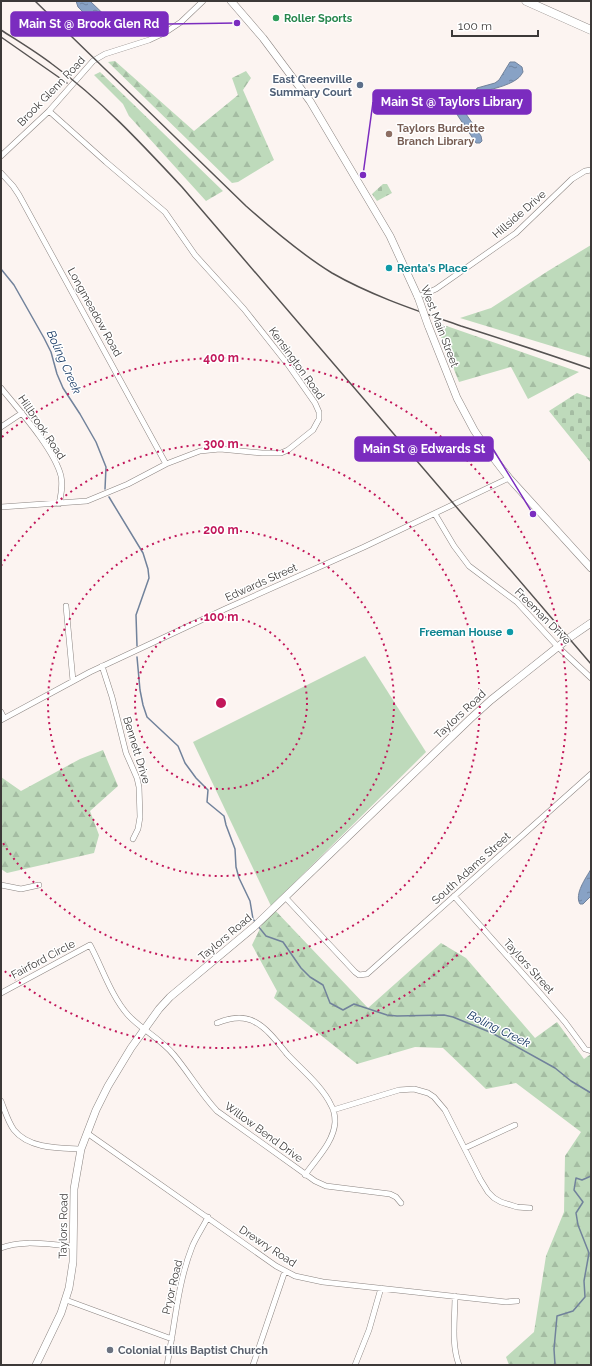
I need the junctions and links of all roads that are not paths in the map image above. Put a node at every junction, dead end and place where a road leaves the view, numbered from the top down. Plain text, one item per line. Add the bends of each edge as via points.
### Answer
1 (203, 1) edge
2 (231, 1) edge
3 (526, 1) edge
4 (591, 30) edge
5 (49, 110) junction
6 (1, 156) edge
7 (591, 170) edge
8 (1, 174) edge
9 (418, 297) junction
10 (1, 388) edge
11 (22, 413) junction
12 (1, 427) edge
13 (166, 464) junction
14 (509, 478) junction
15 (60, 504) junction
16 (1, 507) edge
17 (435, 514) junction
18 (591, 568) edge
19 (66, 606) dead end
20 (591, 623) edge
21 (558, 647) junction
22 (102, 666) junction
23 (591, 678) edge
24 (73, 681) junction
25 (1, 712) edge
26 (3, 719) edge
27 (591, 774) edge
28 (133, 840) dead end
29 (1, 885) edge
30 (39, 885) dead end
31 (454, 896) junction
32 (285, 897) junction
33 (1, 993) edge
34 (217, 1022) dead end
35 (144, 1029) junction
36 (589, 1051) edge
37 (1, 1102) edge
38 (333, 1110) junction
39 (515, 1125) dead end
40 (87, 1134) junction
41 (465, 1148) junction
42 (82, 1149) junction
43 (305, 1175) junction
44 (400, 1203) dead end
45 (530, 1208) dead end
46 (208, 1217) junction
47 (73, 1246) junction
48 (1, 1248) edge
49 (285, 1271) junction
50 (381, 1288) junction
51 (455, 1296) junction
52 (66, 1300) junction
53 (517, 1301) dead end
54 (172, 1340) junction
55 (36, 1365) edge
56 (167, 1365) edge
57 (253, 1365) edge
58 (355, 1365) edge
59 (459, 1365) edge

1 - 5 street, Brook Glenn Road via 166,32 96,59
2 - 9 street, West Main Street via 267,43 309,100 390,236
3 - 4 main road
5 - 6 street, Brook Glenn Road
5 - 13 street, Kensington Road via 165,212 189,248 244,309 289,366 317,407 319,419 315,427 284,452 209,449
7 - 9 street, Hillside Drive via 572,179 510,237 436,288
8 - 13 street, Longmeadow Road via 19,195
9 - 14 street, West Main Street, bridge via 450,382 466,416
10 - 11 street, Hillbrook Road
11 - 12 street
11 - 15 street, Hillbrook Road via 58,469 62,484
13 - 15 street, Kensington Road via 93,500
14 - 17 street, Edwards Street
14 - 18 street, West Main Street
15 - 16 street, Kensington Road
17 - 21 street, Freeman Drive via 469,566 518,602
17 - 22 street, Edwards Street
19 - 24 street
20 - 21 street, Taylors Road
21 - 23 street, Freeman Drive
21 - 32 street, Taylors Road via 470,719
22 - 24 street, Edwards Street
22 - 28 street, Bennett Drive via 126,753 139,787 140,817
24 - 26 street, Edwards Street
25 - 26 street
27 - 31 street, South Adams Street
29 - 30 street via 21,889
31 - 32 street, South Adams Street via 364,975 354,972
31 - 36 street, Taylors Street
32 - 35 street, Taylors Road via 256,926 170,996
33 - 35 street, Fairford Circle via 90,944 123,1008
34 - 38 street via 240,1018 261,1026 315,1083
35 - 40 street, Taylors Road via 108,1086
35 - 43 street, Willow Bend Drive via 174,1054 216,1111
37 - 42 street via 13,1128 21,1137 42,1146
38 - 41 street via 399,1090 422,1091 440,1103
38 - 43 street via 335,1122 331,1137
39 - 41 street
40 - 42 street, Taylors Road
40 - 46 street, Drewry Road
41 - 45 street via 491,1196 512,1206
42 - 47 street, Taylors Road via 74,1189
43 - 44 street, Willow Bend Drive via 326,1186 390,1194
46 - 49 street, Drewry Road
46 - 54 street, Pryor Road via 187,1262
47 - 48 street via 24,1243
47 - 52 street, Taylors Road via 72,1275
49 - 50 street, Drewry Road via 295,1276 323,1282
49 - 57 street
50 - 51 street, Drewry Road
50 - 58 street
51 - 53 street, Drewry Road
51 - 59 street via 454,1337
52 - 54 street
52 - 55 street, Taylors Road
54 - 56 street, Pryor Road

